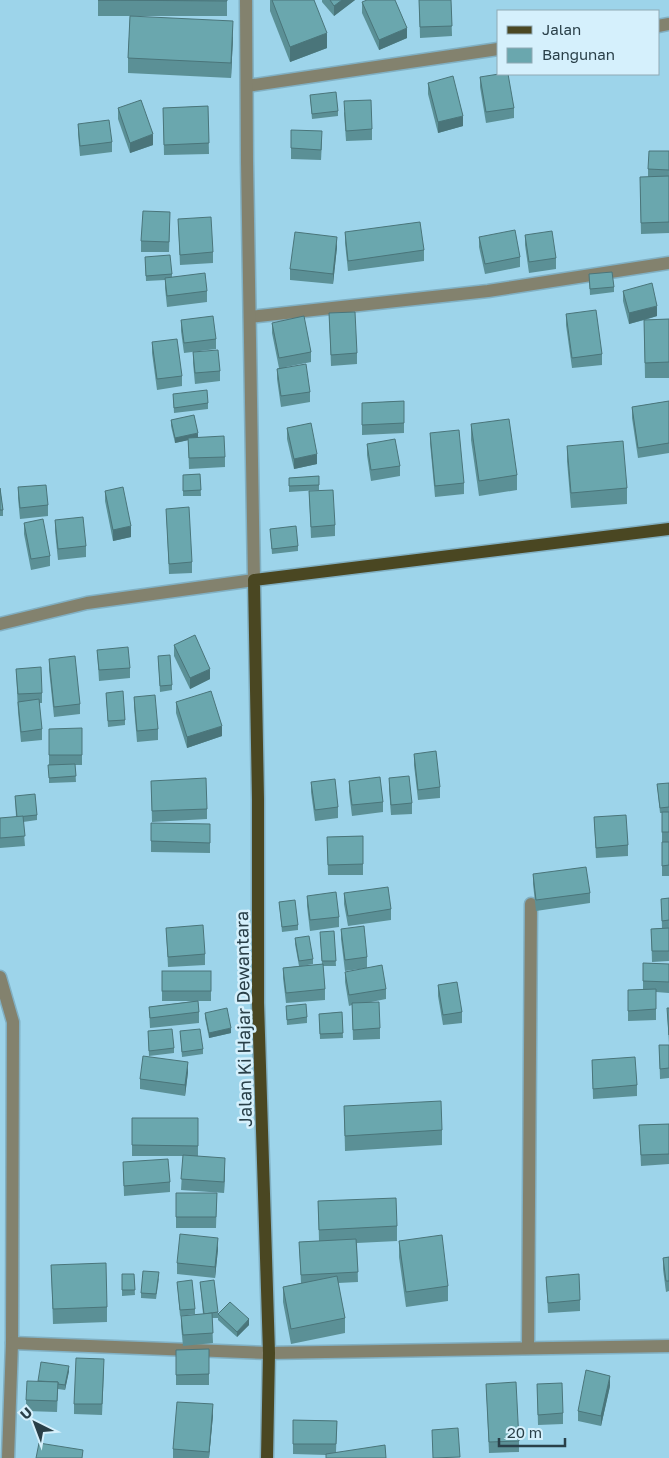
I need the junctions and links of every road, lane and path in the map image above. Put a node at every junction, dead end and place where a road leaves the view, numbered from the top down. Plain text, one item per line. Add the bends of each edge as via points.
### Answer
1 (246, 0) edge
2 (497, 49) edge
3 (247, 86) junction
4 (669, 263) edge
5 (250, 317) junction
6 (669, 529) edge
7 (254, 580) junction
8 (0, 624) edge
9 (531, 904) dead end
10 (0, 977) edge
11 (12, 1343) junction
12 (669, 1346) edge
13 (528, 1348) junction
14 (269, 1353) junction
15 (8, 1458) edge
16 (267, 1458) edge

1 - 3 street
2 - 3 street
3 - 5 street
4 - 5 street via 488,291
5 - 7 street
6 - 7 main road
7 - 8 street via 87,603
7 - 14 main road, Jalan Ki Hajar Dewantara via 258,1003
9 - 13 street
10 - 11 street via 13,1022
11 - 14 street
11 - 15 street
12 - 13 street
13 - 14 street
14 - 16 main road, Jalan Ki Hajar Dewantara

